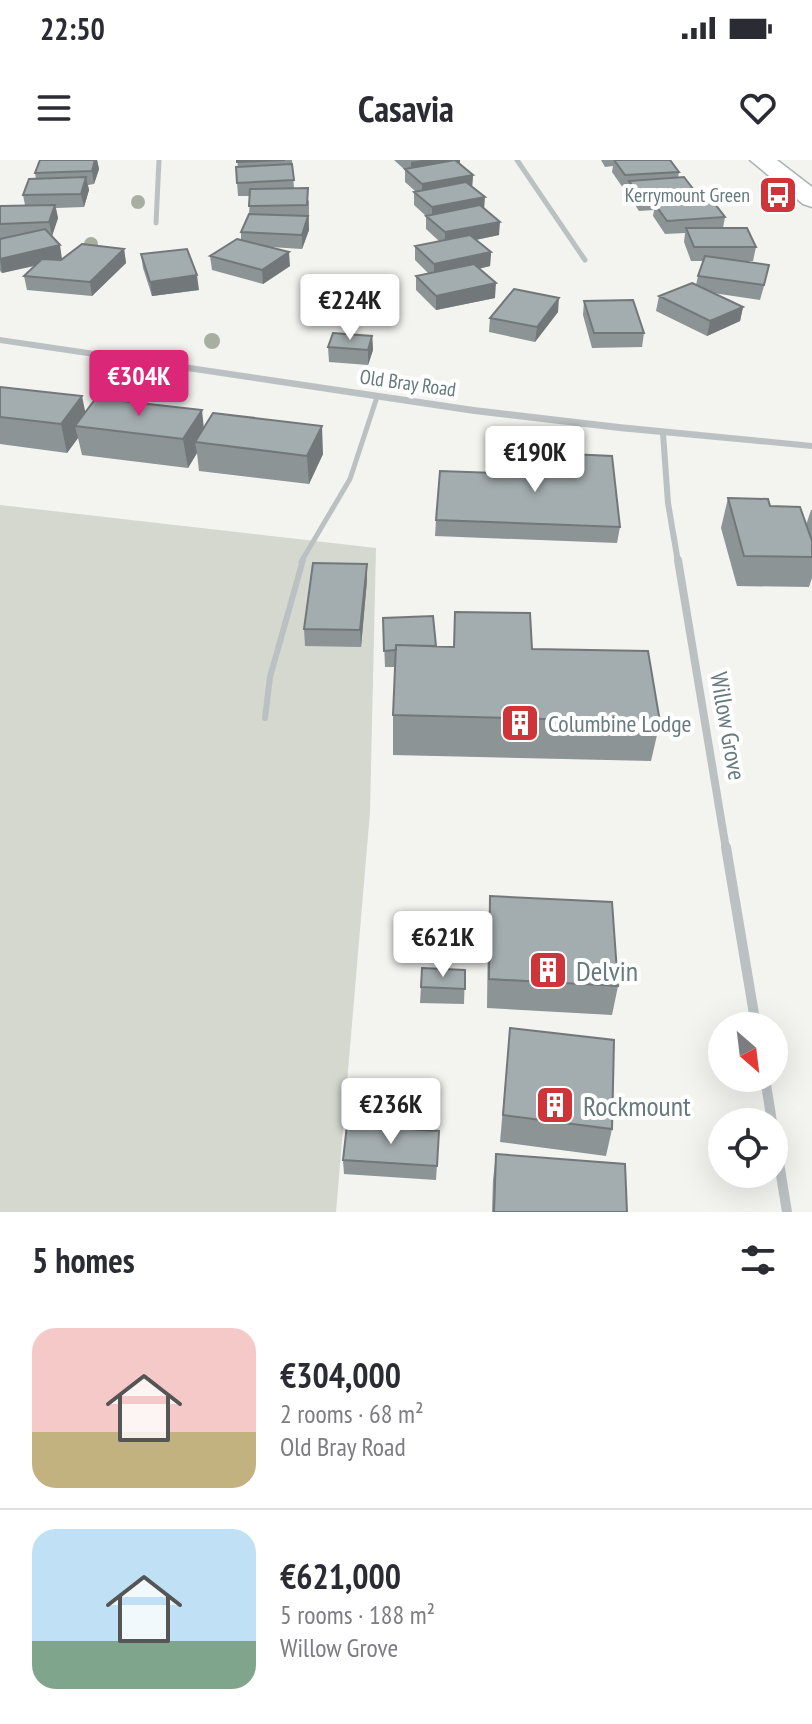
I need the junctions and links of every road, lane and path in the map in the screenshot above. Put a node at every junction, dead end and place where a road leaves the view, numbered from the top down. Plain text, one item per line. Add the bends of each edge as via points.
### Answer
1 (159, 160) edge
2 (517, 160) edge
3 (762, 160) edge
4 (812, 199) edge
5 (156, 223) dead end
6 (585, 260) dead end
7 (0, 340) edge
8 (377, 397) junction
9 (663, 433) junction
10 (812, 446) edge
11 (265, 718) dead end
12 (754, 1012) edge
13 (783, 1188) edge
14 (787, 1212) edge

1 - 5 street
2 - 6 street
3 - 4 main road
7 - 8 street, Old Bray Road
8 - 9 street, Old Bray Road
8 - 11 lane via 350,479 300,565 270,677
9 - 10 street, Old Bray Road
9 - 12 street, Willow Grove via 668,503
13 - 14 street

